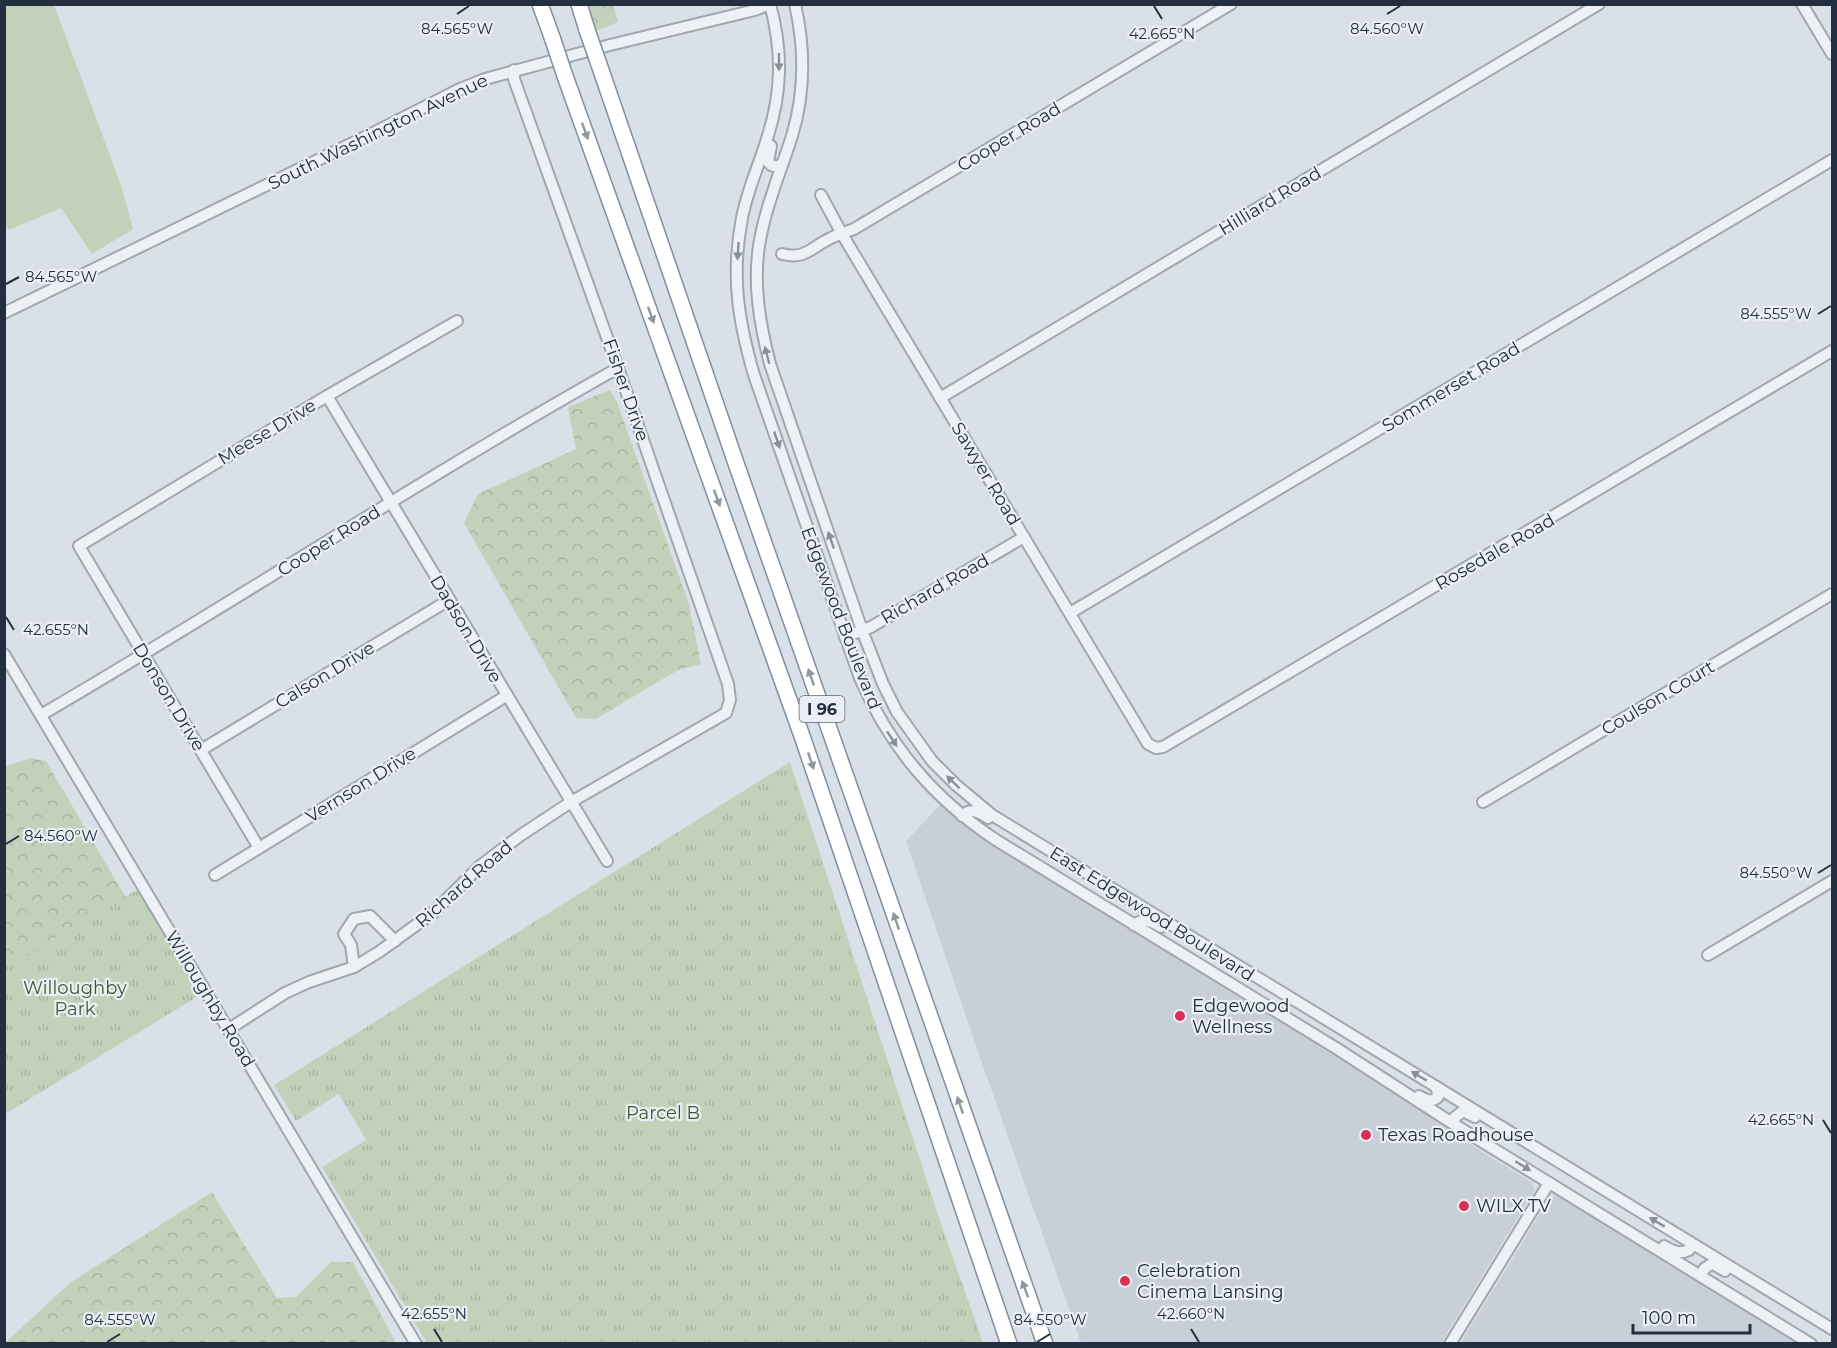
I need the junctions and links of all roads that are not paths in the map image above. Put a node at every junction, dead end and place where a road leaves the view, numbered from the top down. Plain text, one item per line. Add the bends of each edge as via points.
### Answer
1 (540, 4) edge
2 (579, 4) edge
3 (770, 4) edge
4 (795, 4) edge
5 (1232, 4) edge
6 (1599, 4) edge
7 (1802, 4) edge
8 (1832, 51) edge
9 (514, 70) junction
10 (777, 105) junction
11 (1833, 160) edge
12 (782, 164) junction
13 (821, 195) dead end
14 (842, 234) junction
15 (782, 254) dead end
16 (4, 313) edge
17 (457, 321) dead end
18 (1833, 351) edge
19 (618, 368) junction
20 (327, 396) junction
21 (940, 398) junction
22 (391, 503) junction
23 (1024, 537) junction
24 (79, 546) joint
25 (1833, 594) edge
26 (449, 600) junction
27 (1070, 613) junction
28 (862, 630) junction
29 (845, 637) junction
30 (4, 654) edge
31 (144, 655) junction
32 (506, 696) junction
33 (726, 713) joint
34 (41, 715) junction
35 (1156, 748) joint
36 (201, 750) junction
37 (571, 802) junction
38 (1483, 802) dead end
39 (962, 816) junction
40 (1035, 842) junction
41 (259, 848) junction
42 (607, 861) dead end
43 (1030, 861) junction
44 (215, 875) dead end
45 (1097, 879) junction
46 (1833, 881) edge
47 (1134, 925) junction
48 (395, 941) junction
49 (1210, 949) junction
50 (1708, 955) dead end
51 (354, 967) junction
52 (229, 1029) junction
53 (1336, 1048) junction
54 (1398, 1063) junction
55 (1379, 1077) junction
56 (1437, 1087) junction
57 (1455, 1125) junction
58 (1546, 1153) junction
59 (1549, 1183) junction
60 (1585, 1205) junction
61 (1690, 1242) junction
62 (1701, 1276) junction
63 (1779, 1297) junction
64 (1833, 1329) edge
65 (416, 1344) edge
66 (1009, 1344) edge
67 (1045, 1344) edge
68 (1450, 1344) edge
69 (1811, 1344) edge

1 -> 66 highway, I 96, bridge via 802,736
67 -> 2 highway, I 96, bridge
3 - 9 street, South Washington Avenue
3 -> 10 street, Edgewood Boulevard via 780,58
4 - 12 street, East Edgewood Boulevard via 802,87
5 - 14 street, Cooper Road
6 - 21 street, Hilliard Road
7 - 8 street
9 - 16 street, South Washington Avenue via 458,90
9 - 19 street, Fisher Drive
10 - 12 street via 779,118 768,162
10 -> 29 street, Edgewood Boulevard via 742,216 736,274 738,308 754,375
11 - 27 street, Sommerset Road
28 -> 12 street, East Edgewood Boulevard via 762,334 756,275 759,246
13 - 14 street, Sawyer Road
14 - 15 street, Cooper Road via 806,253 794,257
14 - 21 street, Sawyer Road
17 - 20 street, Meese Drive
18 - 35 street, Rosedale Road
19 - 22 street, Cooper Road
19 - 33 street, Fisher Drive via 728,684 730,700
20 - 22 street, Dadson Drive
20 - 24 street, Meese Drive
21 - 23 street, Sawyer Road
22 - 26 street, Dadson Drive
22 - 31 street, Cooper Road
23 - 27 street, Sawyer Road
23 - 28 street, Richard Road
24 - 31 street, Donson Drive
25 - 38 street, Coulson Court
26 - 32 street, Dadson Drive
26 - 36 street, Calson Drive
27 - 35 street, Sawyer Road via 1148,744
28 - 29 street, Richard Road
40 -> 28 street, East Edgewood Boulevard via 992,815 932,761 897,712
29 -> 39 street, Edgewood Boulevard via 870,701 895,745 933,790
30 - 34 street, Willoughby Road
31 - 34 street, Cooper Road
31 - 36 street, Donson Drive
32 - 37 street, Dadson Drive
32 - 41 street, Vernson Drive
33 - 37 street, Richard Road
34 - 52 street, Willoughby Road
36 - 41 street, Donson Drive
37 - 42 street, Dadson Drive
37 - 48 street, Richard Road via 480,866 434,912
39 - 40 street via 967,811 980,813 1020,841
39 - 43 street, Edgewood Boulevard
40 - 45 street, East Edgewood Boulevard
41 - 44 street, Vernson Drive
43 - 45 street via 1040,860 1084,887 1090,887
43 - 47 street, Edgewood Boulevard
45 - 49 street, East Edgewood Boulevard
46 - 50 street
47 - 49 street via 1146,919 1196,949
47 - 53 street, Edgewood Boulevard
48 - 51 street, Richard Road
48 - 51 street via 370,916 354,918 344,934 351,945
49 - 54 street, East Edgewood Boulevard
51 - 52 street, Richard Road via 285,993
52 - 65 street, Willoughby Road
53 - 54 street via 1349,1042 1384,1063
53 - 55 street, Edgewood Boulevard
56 -> 54 street, East Edgewood Boulevard
55 - 56 street via 1394,1080 1430,1101 1438,1097
55 - 57 street, Edgewood Boulevard
56 - 58 street, East Edgewood Boulevard
57 - 58 street via 1455,1118 1463,1111 1531,1152
57 -> 59 street
61 -> 58 street, East Edgewood Boulevard
59 - 60 street
59 - 68 street
60 - 61 street via 1599,1206 1673,1251 1689,1250
60 - 62 street
61 - 63 street, East Edgewood Boulevard
62 - 63 street via 1707,1266 1715,1265 1766,1296
62 - 69 street
63 - 64 street, East Edgewood Boulevard

